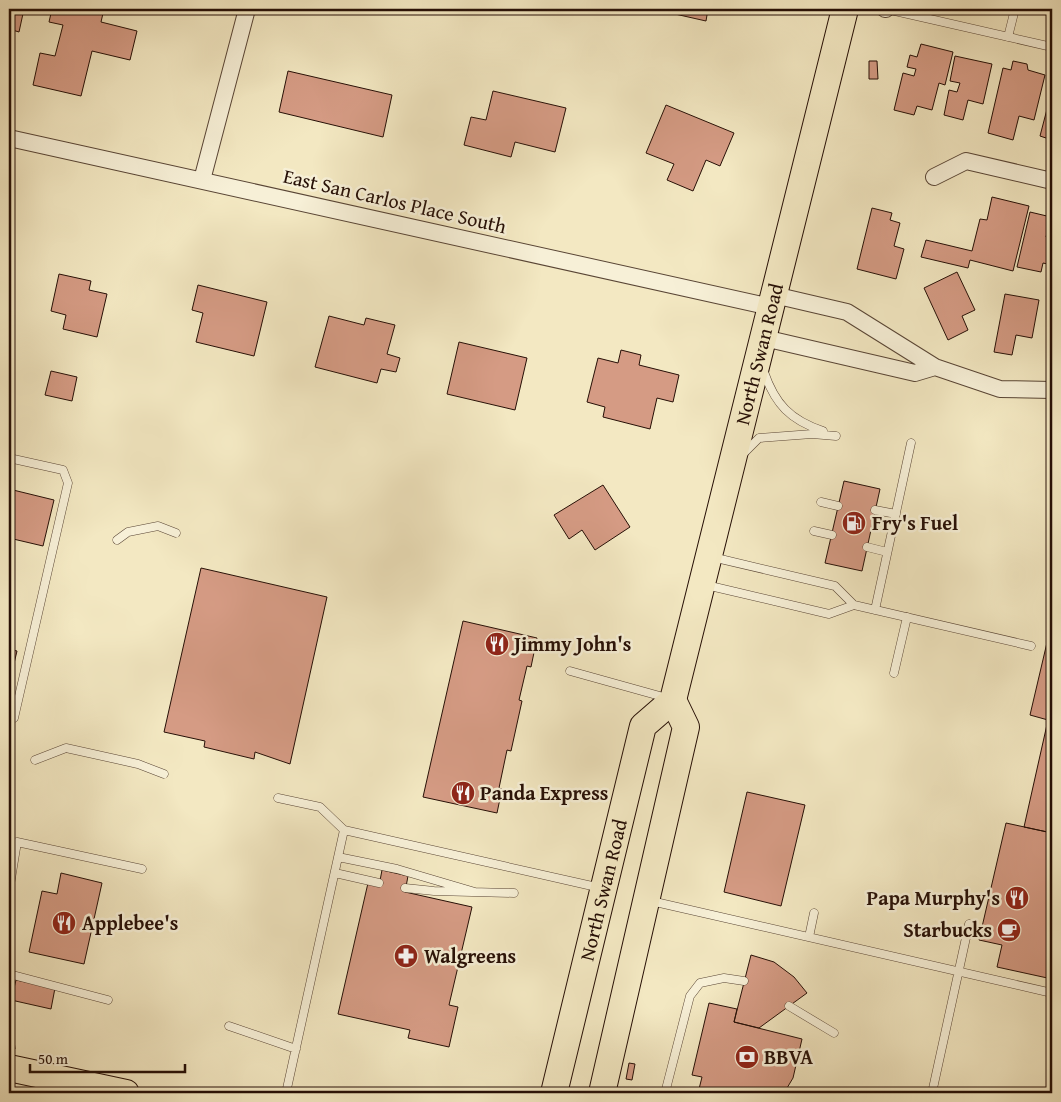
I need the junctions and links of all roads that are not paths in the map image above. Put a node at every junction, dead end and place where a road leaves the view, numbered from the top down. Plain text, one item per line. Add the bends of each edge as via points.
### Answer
1 (246, 9) edge
2 (845, 9) edge
3 (886, 9) edge
4 (1016, 9) edge
5 (1008, 37) junction
6 (1052, 47) edge
7 (9, 138) edge
8 (934, 177) dead end
9 (202, 180) junction
10 (1052, 181) edge
11 (773, 301) junction
12 (761, 348) junction
13 (935, 367) junction
14 (1052, 390) edge
15 (911, 443) dead end
16 (9, 458) edge
17 (727, 487) junction
18 (821, 502) dead end
19 (838, 506) dead end
20 (876, 510) dead end
21 (896, 514) junction
22 (814, 531) dead end
23 (176, 532) dead end
24 (832, 535) dead end
25 (117, 540) dead end
26 (867, 547) dead end
27 (887, 552) junction
28 (710, 556) junction
29 (703, 585) junction
30 (854, 605) junction
31 (875, 610) junction
32 (907, 617) junction
33 (1031, 646) dead end
34 (570, 671) dead end
35 (894, 673) dead end
36 (673, 700) junction
37 (9, 721) edge
38 (35, 760) dead end
39 (164, 774) dead end
40 (278, 798) dead end
41 (344, 830) junction
42 (338, 857) junction
43 (142, 868) dead end
44 (335, 873) junction
45 (380, 882) dead end
46 (406, 888) dead end
47 (602, 889) junction
48 (9, 891) edge
49 (475, 892) junction
50 (514, 893) dead end
51 (647, 900) junction
52 (814, 913) dead end
53 (969, 924) dead end
54 (809, 937) junction
55 (958, 971) junction
56 (9, 974) edge
57 (744, 981) dead end
58 (1052, 993) edge
59 (108, 1000) dead end
60 (789, 1006) dead end
61 (229, 1026) dead end
62 (834, 1034) dead end
63 (296, 1049) junction
64 (9, 1068) edge
65 (556, 1083) edge
66 (85, 1088) edge
67 (126, 1093) edge
68 (286, 1093) edge
69 (543, 1093) edge
70 (602, 1093) edge
71 (665, 1093) edge
72 (932, 1093) edge

1 - 9 street
2 - 11 main road, North Swan Road
3 - 5 lane
4 - 5 lane
5 - 6 lane
7 - 9 street, East San Carlos Place South
8 - 10 street via 966,161
9 - 11 street, East San Carlos Place South
11 - 12 main road, North Swan Road
11 - 13 street, East San Carlos Place South via 847,312
12 - 13 street via 915,373
12 - 17 main road, North Swan Road
12 - 17 lane via 771,394 783,410 809,427 836,436 812,434 759,438 741,456
13 - 14 street, East San Carlos Place South via 1000,389
15 - 21 lane
16 - 37 lane via 63,470 68,483 14,718
17 - 28 main road, North Swan Road
18 - 19 lane
20 - 21 lane
21 - 27 lane
22 - 24 lane
23 - 25 lane via 158,526 128,532
26 - 27 lane
27 - 31 lane
28 - 29 main road, North Swan Road
28 - 30 lane via 835,586
29 - 30 lane via 829,614
29 - 36 main road, North Swan Road
30 - 31 lane
31 - 32 lane
32 - 33 lane
32 - 35 lane
34 - 36 lane
36 - 47 main road, North Swan Road via 643,726
36 - 51 main road via 686,727
38 - 39 lane via 66,748 138,764
40 - 41 lane via 320,807
41 - 42 lane
41 - 47 lane
42 - 44 lane
42 - 49 lane via 397,869
43 - 48 lane via 17,842
44 - 45 lane
44 - 63 lane
46 - 49 lane
47 - 65 main road, North Swan Road
49 - 50 lane
51 - 54 lane
51 - 70 main road
52 - 54 lane
53 - 55 lane
54 - 55 lane
55 - 58 lane
55 - 72 lane
56 - 59 lane
57 - 71 lane via 724,978 700,983 690,996
60 - 62 lane
61 - 63 lane
63 - 68 lane
64 - 66 main road
65 - 69 main road
66 - 67 main road

